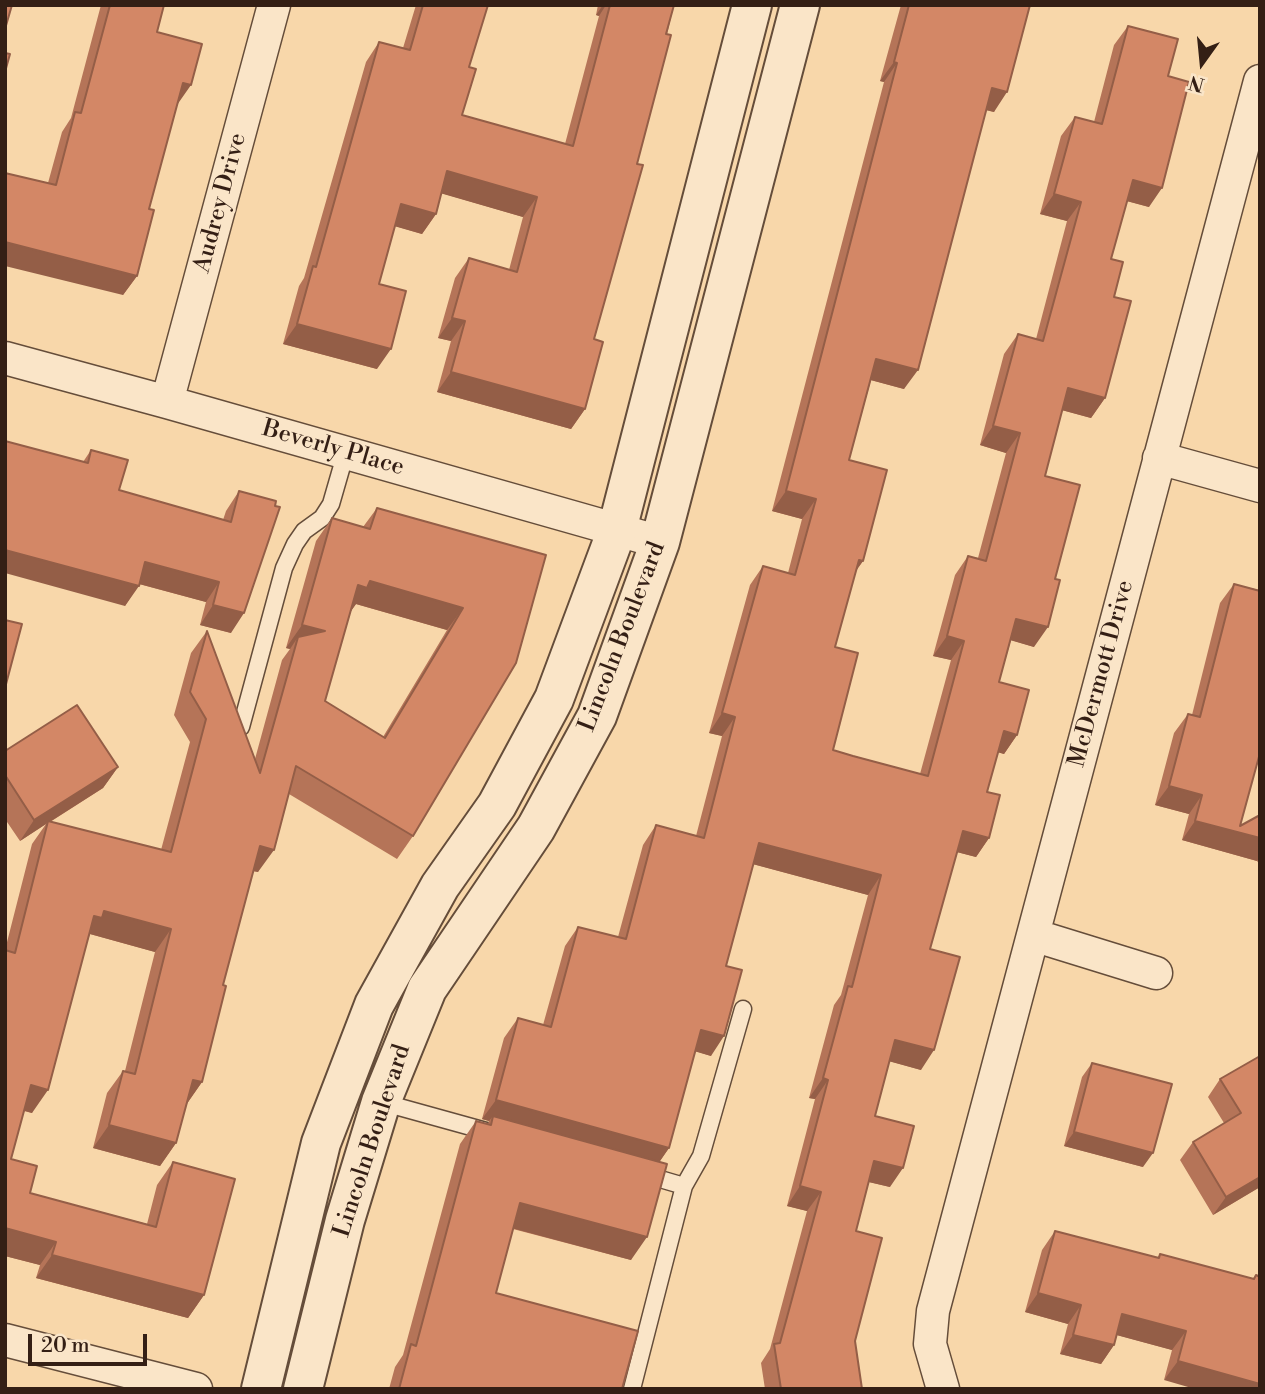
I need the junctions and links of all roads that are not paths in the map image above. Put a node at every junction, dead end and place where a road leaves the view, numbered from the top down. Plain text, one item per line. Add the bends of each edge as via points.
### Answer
1 (274, 5) edge
2 (752, 5) edge
3 (800, 5) edge
4 (1260, 80) edge
5 (5, 358) edge
6 (167, 401) junction
7 (346, 452) junction
8 (1159, 458) junction
9 (1260, 486) edge
10 (617, 530) junction
11 (660, 542) junction
12 (241, 727) edge
13 (441, 930) junction
14 (1033, 935) junction
15 (1156, 973) dead end
16 (743, 1009) dead end
17 (381, 1102) junction
18 (513, 1138) edge
19 (632, 1171) edge
20 (684, 1186) junction
21 (5, 1340) edge
22 (196, 1389) edge
23 (261, 1389) edge
24 (303, 1389) edge
25 (632, 1389) edge
26 (943, 1389) edge

1 - 6 street, Audrey Drive
2 - 10 street, Lincoln Boulevard
3 - 11 street, Lincoln Boulevard
4 - 8 street, McDermott Drive
5 - 6 street, Beverly Place
6 - 7 street, Beverly Place
7 - 10 street, Beverly Place
7 - 12 lane via 331,504 304,531 284,568
8 - 9 street
8 - 14 street, McDermott Drive
10 - 11 street, Beverly Place
10 - 13 street, Lincoln Boulevard via 554,699 497,805 440,886
11 - 13 street, Lincoln Boulevard via 597,716 536,828
13 - 17 street, Lincoln Boulevard via 428,989
13 - 23 street, Lincoln Boulevard via 374,1005 321,1143
14 - 15 street
14 - 26 street, McDermott Drive via 933,1311 930,1344
16 - 20 lane via 701,1156
17 - 18 lane
17 - 24 street, Lincoln Boulevard via 345,1220
19 - 20 lane
20 - 25 lane
21 - 22 street

